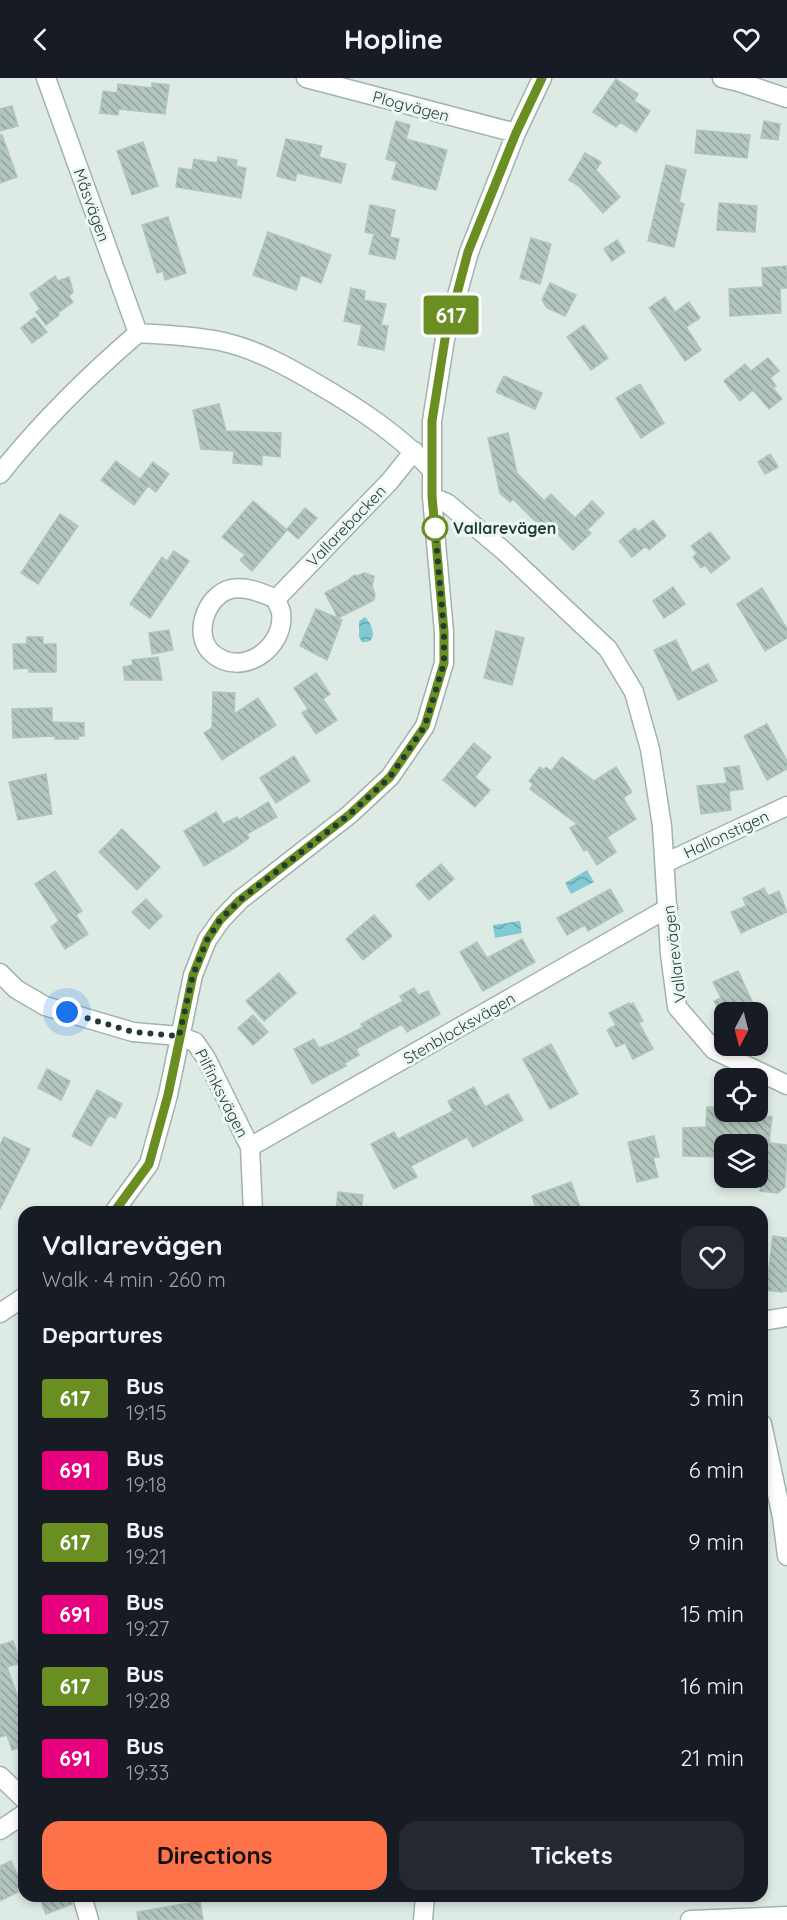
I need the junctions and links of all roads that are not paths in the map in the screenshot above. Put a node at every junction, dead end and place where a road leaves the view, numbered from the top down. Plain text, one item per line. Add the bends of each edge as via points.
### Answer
1 (46, 78) edge
2 (306, 78) edge
3 (542, 78) edge
4 (722, 78) edge
5 (787, 98) edge
6 (516, 133) junction
7 (138, 333) junction
8 (414, 451) junction
9 (432, 470) junction
10 (0, 474) edge
11 (432, 496) junction
12 (276, 599) junction
13 (787, 806) edge
14 (665, 863) junction
15 (668, 908) junction
16 (0, 973) edge
17 (179, 1036) junction
18 (787, 1085) edge
19 (250, 1147) junction
20 (118, 1206) edge
21 (253, 1206) edge
22 (18, 1301) edge
23 (0, 1313) edge
24 (787, 1317) edge
25 (768, 1320) edge
26 (768, 1452) edge
27 (787, 1556) edge
28 (0, 1776) edge
29 (18, 1793) edge
30 (18, 1818) edge
31 (0, 1830) edge
32 (84, 1902) edge
33 (424, 1902) edge
34 (787, 1916) edge
35 (89, 1920) edge
36 (423, 1920) edge
37 (690, 1920) edge

1 - 7 street, Måsvägen
2 - 6 street, Plogvägen
3 - 6 street
4 - 5 street
6 - 9 street via 457,288 432,421
7 - 8 street via 224,342 267,357 364,412
7 - 10 street via 30,436
8 - 9 street
8 - 12 street, Vallarebacken
9 - 11 street
11 - 14 street, Vallarevägen via 447,503 504,552 608,649 634,692 650,749
11 - 17 street via 444,663 425,726 390,777 220,920 193,975
12 - 12 street via 246,589 219,594 209,605 203,622 203,638 211,652 228,662 244,663 260,657 272,645 279,629 281,613
13 - 14 street, Hallonstigen
14 - 15 street, Vallarevägen
15 - 18 street, Vallarevägen via 677,1007 714,1050
15 - 19 street, Stenblocksvägen
16 - 17 street, Pilfinksvägen via 16,989 45,1005 133,1032
17 - 19 street, Pilfinksvägen via 195,1042 206,1058
17 - 20 street via 149,1164
19 - 21 street, Pilfinksvägen
22 - 23 street
24 - 25 street
26 - 27 street
28 - 29 street
30 - 31 street
32 - 35 street
33 - 36 street
34 - 37 street

